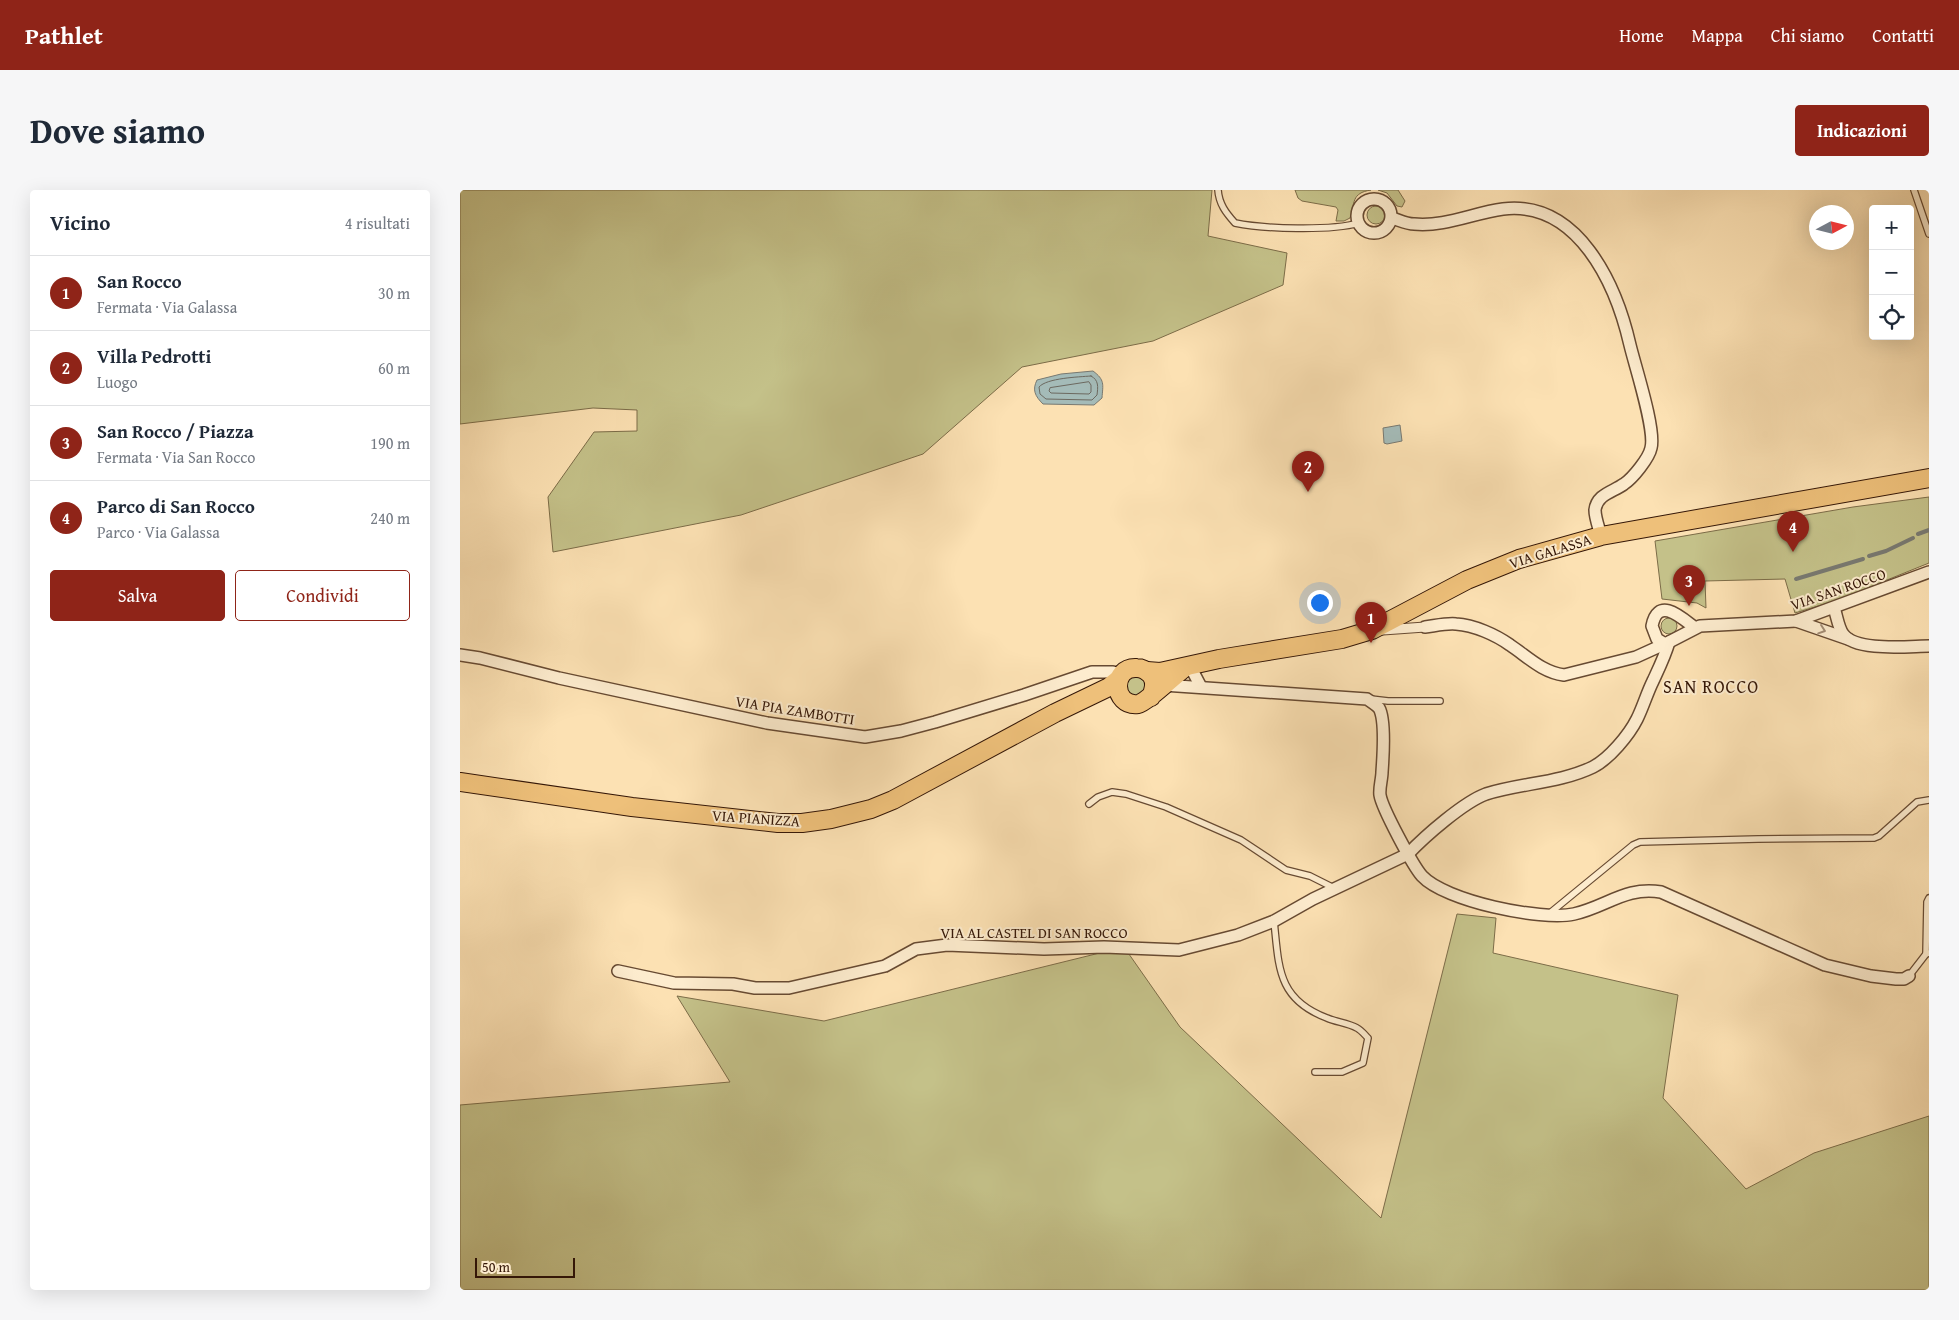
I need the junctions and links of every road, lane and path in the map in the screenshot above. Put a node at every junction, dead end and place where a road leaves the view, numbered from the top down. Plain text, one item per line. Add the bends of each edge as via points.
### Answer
1 (1218, 190) edge
2 (1914, 190) edge
3 (1392, 218) junction
4 (1358, 223) junction
5 (1929, 234) edge
6 (1929, 478) edge
7 (1601, 536) junction
8 (1929, 572) edge
9 (1834, 608) junction
10 (1796, 621) junction
11 (1425, 627) joint
12 (1695, 628) junction
13 (1372, 630) junction
14 (1848, 639) junction
15 (1667, 643) junction
16 (1929, 646) edge
17 (460, 655) edge
18 (1188, 666) junction
19 (1147, 671) junction
20 (1120, 677) junction
21 (1201, 687) junction
22 (1156, 691) junction
23 (1086, 699) junction
24 (1367, 699) junction
25 (1125, 700) junction
26 (1440, 701) dead end
27 (460, 782) edge
28 (1929, 800) edge
29 (1089, 804) dead end
30 (1408, 854) junction
31 (1334, 888) junction
32 (1929, 898) edge
33 (1548, 915) junction
34 (1274, 921) junction
35 (1927, 953) edge
36 (618, 971) dead end
37 (1909, 976) joint
38 (1315, 1072) dead end

1 - 4 lane via 1225,213 1235,223 1289,228
2 - 5 lane
3 - 4 street via 1389,226 1379,233 1367,232
3 - 4 street via 1387,204 1370,199 1360,206
3 - 7 street via 1413,224 1434,224 1500,210 1522,209 1558,221 1575,232 1589,248 1617,305 1652,440 1646,459 1626,483 1601,496 1596,504
6 - 7 main road, VIA GALASSA
7 - 13 main road, VIA GALASSA via 1519,559 1467,580
8 - 9 street, VIA SAN ROCCO
9 - 10 street, VIA SAN ROCCO
9 - 14 street via 1842,632
10 - 12 street, VIA SAN ROCCO via 1706,624
10 -> 14 street
11 - 13 street, VIA SAN ROCCO
11 - 15 street, VIA SAN ROCCO via 1455,624 1480,630 1508,644 1543,669 1564,675 1636,657
12 - 15 street, VIA SAN ROCCO
12 - 15 street via 1676,612 1661,612 1652,626 1657,639
13 - 18 main road, VIA GALASSA via 1342,639
14 - 16 street via 1872,646
15 - 30 street, VIA AL CASTEL DI SAN ROCCO via 1664,658 1636,720 1603,760 1584,770 1486,794 1471,801
17 - 20 street, VIA PIA ZAMBOTTI via 767,723 865,737 935,722 1092,672 1113,672
18 - 19 main road, VIA GALASSA via 1160,672
18 - 21 street
18 - 22 main road, VIA GALASSA
19 - 20 main road, VIA PIANIZZA via 1130,668
19 - 22 main road
20 - 23 main road, VIA PIANIZZA via 1110,688
20 - 25 main road via 1118,691
21 - 22 street
21 - 24 street
22 - 25 main road, VIA PIANIZZA via 1141,703
23 - 25 main road, VIA PIANIZZA
23 - 27 main road, VIA PIANIZZA via 893,800 856,813 821,820 778,823 632,807
24 - 26 lane
24 - 30 street via 1378,708 1382,720 1380,795
28 - 33 lane via 1916,802 1874,838 1640,842
29 - 31 lane via 1112,792 1166,807 1241,840 1286,870 1310,876
30 - 31 street, VIA AL CASTEL DI SAN ROCCO
30 - 33 street via 1421,876 1443,891 1470,901
31 - 34 street, VIA AL CASTEL DI SAN ROCCO
32 - 35 lane
33 - 37 street via 1572,914 1632,892 1651,890 1825,965 1871,976 1904,979
34 - 36 street, VIA AL CASTEL DI SAN ROCCO via 1238,935 1180,950 1104,946 1044,949 947,944 916,949 885,966 789,988 674,983
34 - 38 lane via 1282,979 1300,1004 1326,1018 1357,1028 1368,1038 1363,1063 1342,1072
35 - 37 lane

